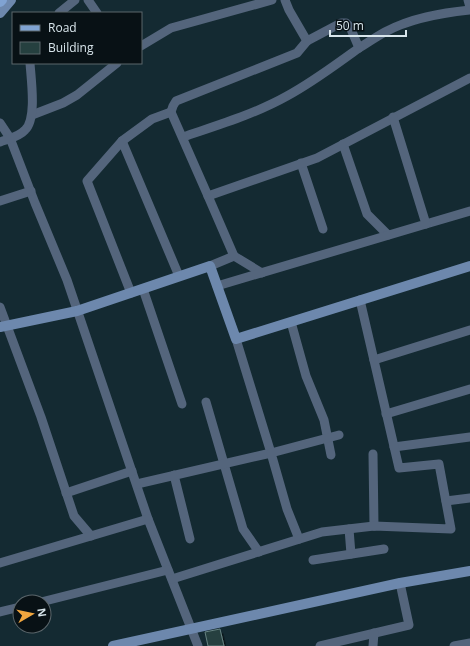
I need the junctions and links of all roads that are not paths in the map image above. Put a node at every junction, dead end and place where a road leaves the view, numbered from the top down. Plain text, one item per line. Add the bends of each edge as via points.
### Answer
1 (2, 0) edge
2 (11, 0) edge
3 (75, 0) edge
4 (272, 0) edge
5 (285, 0) edge
6 (468, 0) edge
7 (91, 1) edge
8 (0, 2) edge
9 (470, 6) edge
10 (470, 10) edge
11 (60, 12) edge
12 (96, 12) edge
13 (0, 13) edge
14 (307, 40) junction
15 (142, 45) edge
16 (358, 48) junction
17 (30, 64) edge
18 (116, 64) edge
19 (470, 78) edge
20 (171, 112) junction
21 (32, 115) junction
22 (394, 117) junction
23 (0, 123) edge
24 (10, 138) junction
25 (183, 138) junction
26 (122, 141) junction
27 (0, 142) edge
28 (343, 144) junction
29 (301, 163) junction
30 (31, 191) junction
31 (208, 196) junction
32 (0, 201) edge
33 (470, 211) edge
34 (426, 224) junction
35 (323, 229) dead end
36 (388, 235) junction
37 (234, 256) junction
38 (210, 266) junction
39 (470, 266) edge
40 (262, 273) junction
41 (179, 276) junction
42 (217, 286) junction
43 (143, 289) junction
44 (131, 293) junction
45 (360, 300) junction
46 (0, 307) edge
47 (77, 311) junction
48 (291, 322) junction
49 (3, 326) edge
50 (470, 330) edge
51 (236, 339) junction
52 (374, 360) junction
53 (470, 390) edge
54 (206, 402) dead end
55 (182, 404) dead end
56 (386, 414) junction
57 (339, 435) dead end
58 (470, 437) edge
59 (328, 438) junction
60 (394, 447) junction
61 (270, 453) junction
62 (373, 454) dead end
63 (331, 455) dead end
64 (224, 464) junction
65 (132, 471) junction
66 (174, 475) junction
67 (137, 484) junction
68 (66, 494) junction
69 (470, 498) edge
70 (446, 501) junction
71 (148, 520) junction
72 (374, 526) junction
73 (349, 529) junction
74 (92, 536) junction
75 (190, 539) dead end
76 (299, 539) junction
77 (384, 549) dead end
78 (259, 552) junction
79 (351, 554) junction
80 (313, 560) dead end
81 (0, 563) edge
82 (168, 570) junction
83 (470, 571) edge
84 (172, 579) junction
85 (400, 583) junction
86 (52, 599) edge
87 (12, 609) edge
88 (0, 612) edge
89 (191, 629) junction
90 (374, 633) junction
91 (470, 643) edge
92 (113, 646) edge
93 (198, 646) edge
94 (320, 646) edge
95 (373, 646) edge
96 (454, 646) edge

1 - 8 main road
2 - 13 street
3 - 11 street
4 - 15 street via 171,28
5 - 14 street
6 - 9 street
7 - 12 street
10 - 16 street via 439,14 398,26
14 - 16 street via 341,23 350,27
14 - 20 street via 297,53 176,101
16 - 25 street via 314,80 286,96 258,110
17 - 21 street
18 - 21 street via 64,103
19 - 22 street
20 - 25 street
20 - 26 street via 152,119
21 - 24 street via 30,125 25,131
22 - 28 street
22 - 34 street
23 - 24 street
24 - 27 street
24 - 30 street
25 - 31 street
26 - 41 street
26 - 44 street via 87,181
28 - 29 street via 317,158
28 - 36 street via 367,214
29 - 31 street
29 - 35 street
30 - 32 street
30 - 47 street
31 - 37 street
33 - 34 street
34 - 36 street
36 - 40 street
37 - 38 street
37 - 40 street
38 - 41 street
38 - 42 street
39 - 45 street
40 - 42 street
41 - 43 street
42 - 51 street
43 - 44 street
43 - 55 street
44 - 47 street
45 - 48 street
45 - 52 street
46 - 49 street
47 - 49 street
47 - 65 street
48 - 51 street
48 - 59 street via 306,376 324,420
49 - 68 street via 41,417
50 - 52 street
51 - 61 street
52 - 56 street
53 - 56 street
54 - 64 street
56 - 60 street
57 - 59 street
58 - 60 street
59 - 61 street
59 - 63 street
60 - 70 street via 399,468 439,464
61 - 64 street
61 - 76 street
62 - 72 street
64 - 66 street
64 - 78 street via 243,529
65 - 67 street
65 - 68 street
66 - 67 street
66 - 75 street
67 - 71 street
68 - 74 street via 74,516
69 - 70 street
70 - 72 street via 451,529
71 - 74 street
71 - 82 street
72 - 73 street
73 - 76 street via 322,532
73 - 79 street
74 - 81 street
76 - 78 street
77 - 79 street
78 - 84 street
79 - 80 street
82 - 84 street
82 - 86 street
83 - 85 street
84 - 89 street
85 - 89 street
85 - 90 street via 409,625
87 - 88 street
89 - 92 street
89 - 93 street
90 - 94 street
90 - 95 street
91 - 96 street

